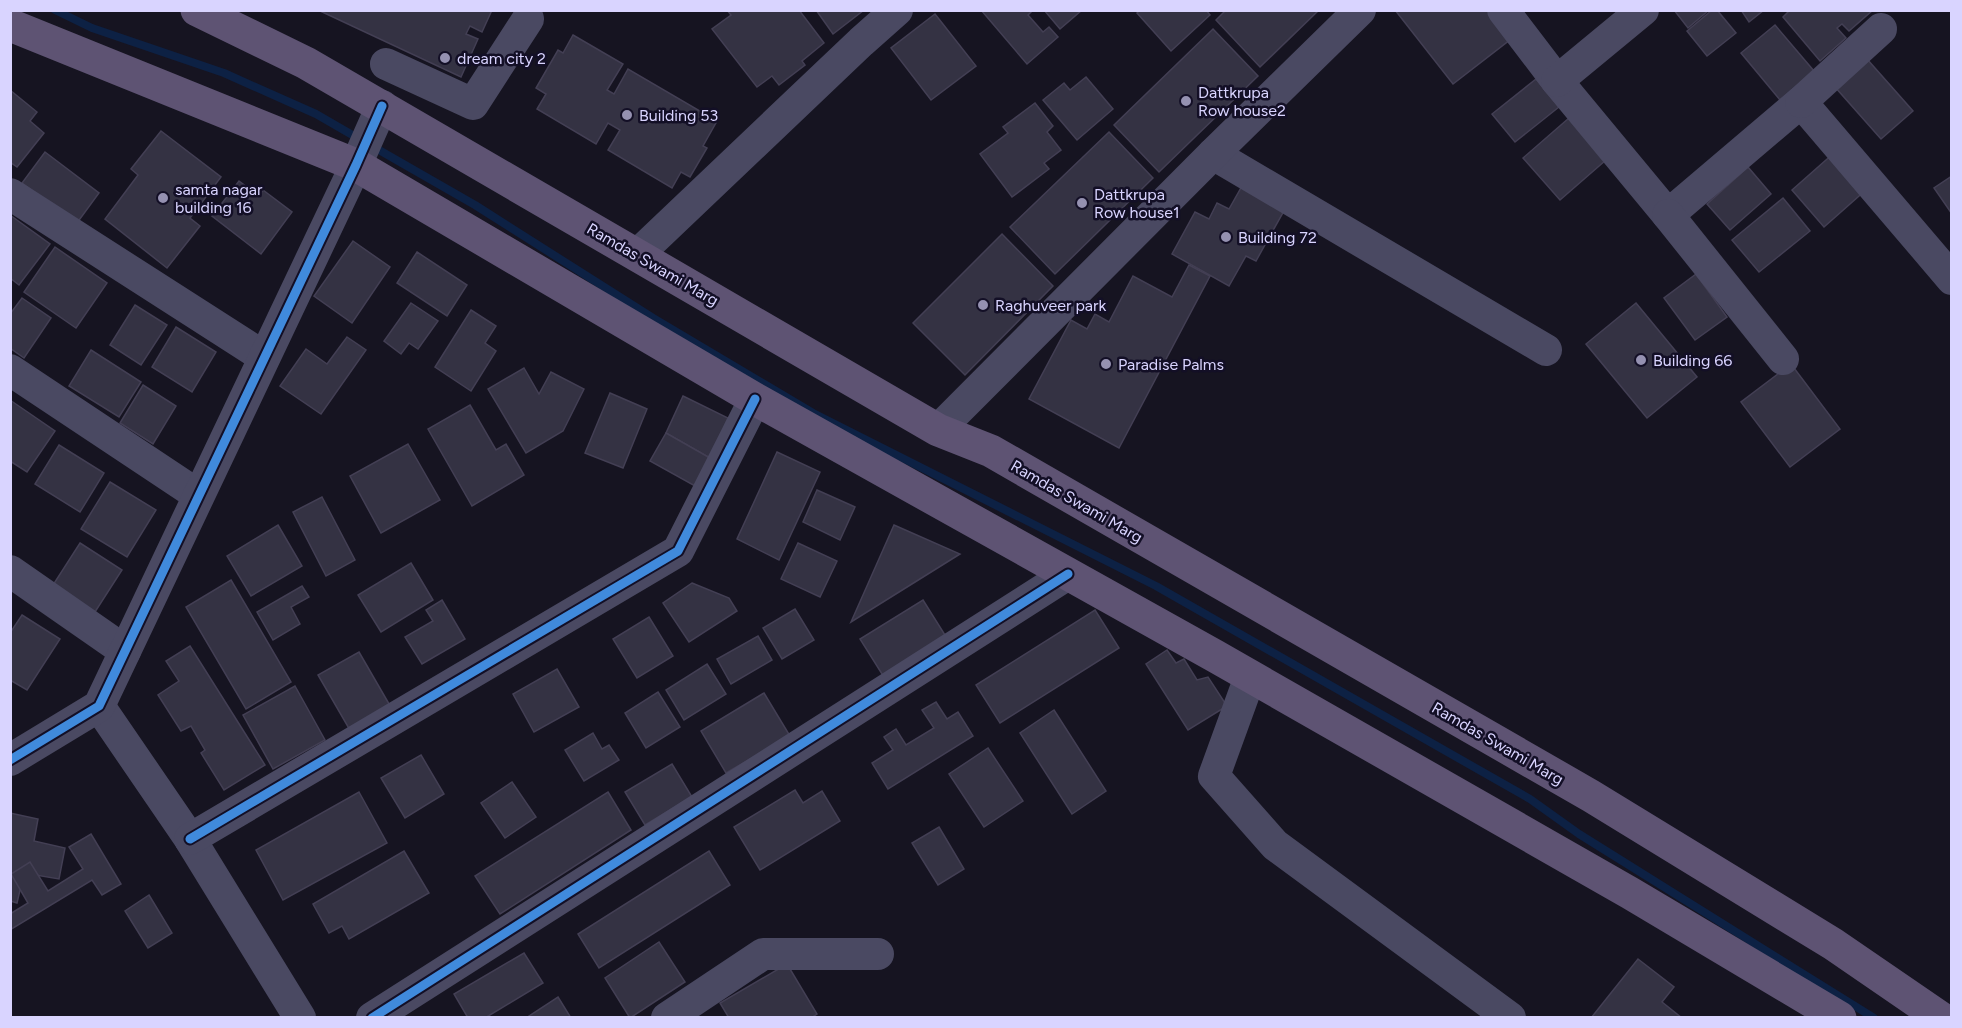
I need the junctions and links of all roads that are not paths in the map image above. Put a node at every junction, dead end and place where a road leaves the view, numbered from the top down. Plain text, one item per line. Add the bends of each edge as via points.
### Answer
1 (897, 10) edge
2 (1360, 10) edge
3 (1503, 10) edge
4 (1643, 10) edge
5 (207, 12) edge
6 (526, 13) edge
7 (10, 25) edge
8 (1881, 29) dead end
9 (386, 64) dead end
10 (1557, 81) junction
11 (1801, 102) junction
12 (378, 116) junction
13 (1213, 154) junction
14 (357, 163) junction
15 (10, 194) edge
16 (1668, 215) junction
17 (637, 255) junction
18 (1952, 279) edge
19 (1546, 350) dead end
20 (264, 357) junction
21 (1783, 359) dead end
22 (10, 370) edge
23 (755, 399) junction
24 (938, 430) junction
25 (198, 495) junction
26 (10, 571) edge
27 (1068, 574) junction
28 (125, 651) junction
29 (1250, 676) junction
30 (99, 706) junction
31 (10, 760) edge
32 (190, 839) junction
33 (878, 954) dead end
34 (300, 1017) edge
35 (372, 1017) edge
36 (667, 1017) edge
37 (1510, 1017) edge
38 (1840, 1017) edge
39 (1941, 1017) edge

1 - 17 street
2 - 13 street
3 - 10 street
4 - 10 street
5 - 12 main road, Ramdas Swami Marg via 306,63
6 - 9 street via 473,104
7 - 14 main road
8 - 11 street
10 - 16 street
11 - 16 street
11 - 18 street
12 - 14 street
12 - 17 main road, Ramdas Swami Marg
13 - 19 street
13 - 24 street
14 - 20 street
14 - 23 main road
15 - 20 street
16 - 21 street
17 - 24 main road, Ramdas Swami Marg
20 - 25 street
22 - 25 street
23 - 27 main road
23 - 32 street via 678,550
24 - 39 main road, Ramdas Swami Marg via 991,451 1591,796 1833,944
25 - 28 street
26 - 28 street
27 - 29 main road
27 - 35 street
28 - 30 street
29 - 37 street via 1214,776 1275,845
29 - 38 main road
30 - 31 street
30 - 32 street
32 - 34 street
33 - 36 street via 763,954

